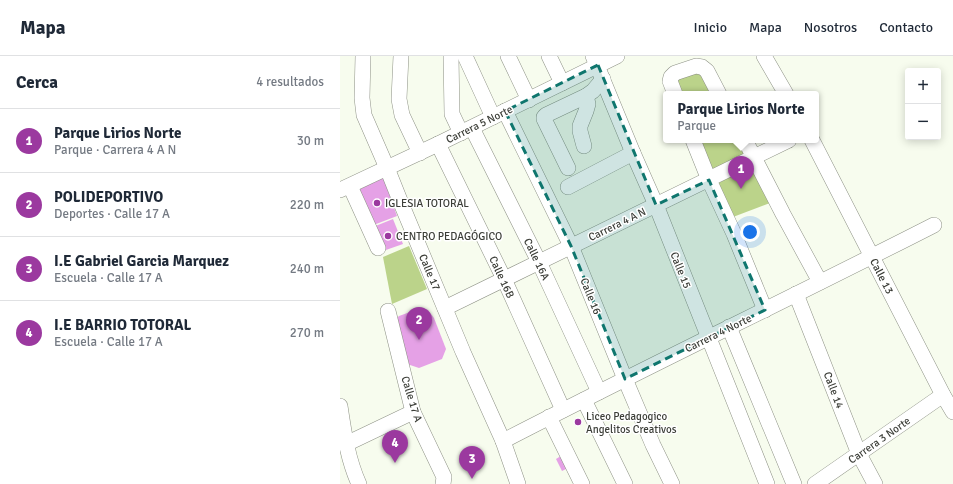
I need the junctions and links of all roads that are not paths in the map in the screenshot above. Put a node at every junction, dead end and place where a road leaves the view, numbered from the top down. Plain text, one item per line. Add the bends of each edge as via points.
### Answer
1 (363, 56) edge
2 (401, 56) edge
3 (450, 56) edge
4 (465, 56) edge
5 (508, 56) edge
6 (549, 56) edge
7 (617, 56) edge
8 (764, 56) edge
9 (598, 67) edge
10 (562, 83) junction
11 (674, 91) edge
12 (717, 91) edge
13 (784, 91) edge
14 (586, 96) junction
15 (529, 100) junction
16 (499, 114) junction
17 (466, 130) junction
18 (694, 143) edge
19 (746, 143) edge
20 (784, 143) edge
21 (814, 143) edge
22 (438, 144) junction
23 (584, 146) dead end
24 (420, 153) junction
25 (633, 153) junction
26 (754, 158) junction
27 (388, 168) junction
28 (568, 168) dead end
29 (708, 180) junction
30 (568, 187) dead end
31 (345, 188) edge
32 (656, 206) junction
33 (934, 225) dead end
34 (571, 246) junction
35 (378, 248) dead end
36 (872, 257) junction
37 (539, 262) junction
38 (504, 279) junction
39 (820, 282) junction
40 (796, 294) junction
41 (445, 308) junction
42 (765, 310) junction
43 (388, 311) dead end
44 (729, 327) junction
45 (709, 337) junction
46 (625, 379) junction
47 (599, 392) junction
48 (943, 395) junction
49 (584, 400) junction
50 (340, 406) edge
51 (563, 410) junction
52 (413, 412) junction
53 (953, 412) edge
54 (549, 417) junction
55 (503, 441) junction
56 (346, 444) junction
57 (859, 454) junction
58 (359, 484) edge
59 (443, 484) edge
60 (518, 484) edge
61 (582, 484) edge
62 (625, 484) edge
63 (672, 484) edge
64 (767, 484) edge
65 (794, 484) edge
66 (815, 484) edge
67 (875, 484) edge

1 - 27 street, Calle 17 via 364,115
2 - 24 street via 399,99 402,115
3 - 17 street, Calle 16A via 452,114
4 - 16 street, Calle 16
5 - 15 street
6 - 10 street
7 - 9 street, Carrera 5 Norte
8 - 13 street
9 - 10 street, Carrera 5 Norte
9 - 14 street via 593,91
9 - 25 street, Calle 15
10 - 15 street, Carrera 5 Norte
11 - 12 street via 671,76 696,66 707,71
14 - 23 street via 588,104 580,126
14 - 28 street via 544,117
15 - 16 street, Carrera 5 Norte
16 - 17 street, Carrera 5 Norte
16 - 34 street, Calle 16
17 - 22 street, Carrera 5 Norte
17 - 37 street, Calle 16A
18 - 29 street
19 - 26 street
20 - 26 street, Carrera 4 A N
21 - 36 street, Calle 13
22 - 24 street, Carrera 5 Norte
22 - 38 street, Calle 16B
24 - 27 street, Carrera 5 Norte
25 - 30 street
25 - 32 street, Calle 15
26 - 29 street, Carrera 4 A N
26 - 39 street
27 - 31 street, Carrera 5 Norte
27 - 41 street, Calle 17
29 - 32 street, Carrera 4 A N
29 - 42 street via 734,234
31 - 35 street
32 - 34 street, Carrera 4 A N
32 - 45 street, Calle 15
33 - 36 street, Carrera 4 Norte
34 - 37 street, Carrera 4 A N
34 - 46 street, Calle 16
36 - 39 street, Carrera 4 Norte
36 - 48 street, Calle 13
37 - 38 street, Carrera 4 A N
37 - 47 street, Calle 16A
38 - 41 street, Carrera 4 A N
38 - 51 street, Calle 16B
39 - 40 street, Carrera 4 Norte
40 - 42 street, Carrera 4 Norte
40 - 57 street, Calle 14
41 - 55 street, Calle 17
42 - 44 street, Carrera 4 Norte
43 - 52 street, Calle 17 A
44 - 45 street, Carrera 4 Norte
44 - 65 street
45 - 46 street, Carrera 4 Norte
45 - 64 street, Calle 15
46 - 47 street, Carrera 4 Norte
46 - 63 street, Calle 16
47 - 49 street, Carrera 4 Norte
48 - 53 street, Calle 13
48 - 57 street, Carrera 3 Norte
49 - 51 street, Carrera 4 Norte
49 - 62 street
50 - 56 street
51 - 54 street, Carrera 4 Norte
52 - 56 street
52 - 59 street, Calle 17 A via 444,477
54 - 55 street, Carrera 4 Norte
54 - 61 street
55 - 60 street, Calle 17
56 - 58 street
57 - 66 street, Carrera 3 Norte
57 - 67 street, Calle 14

